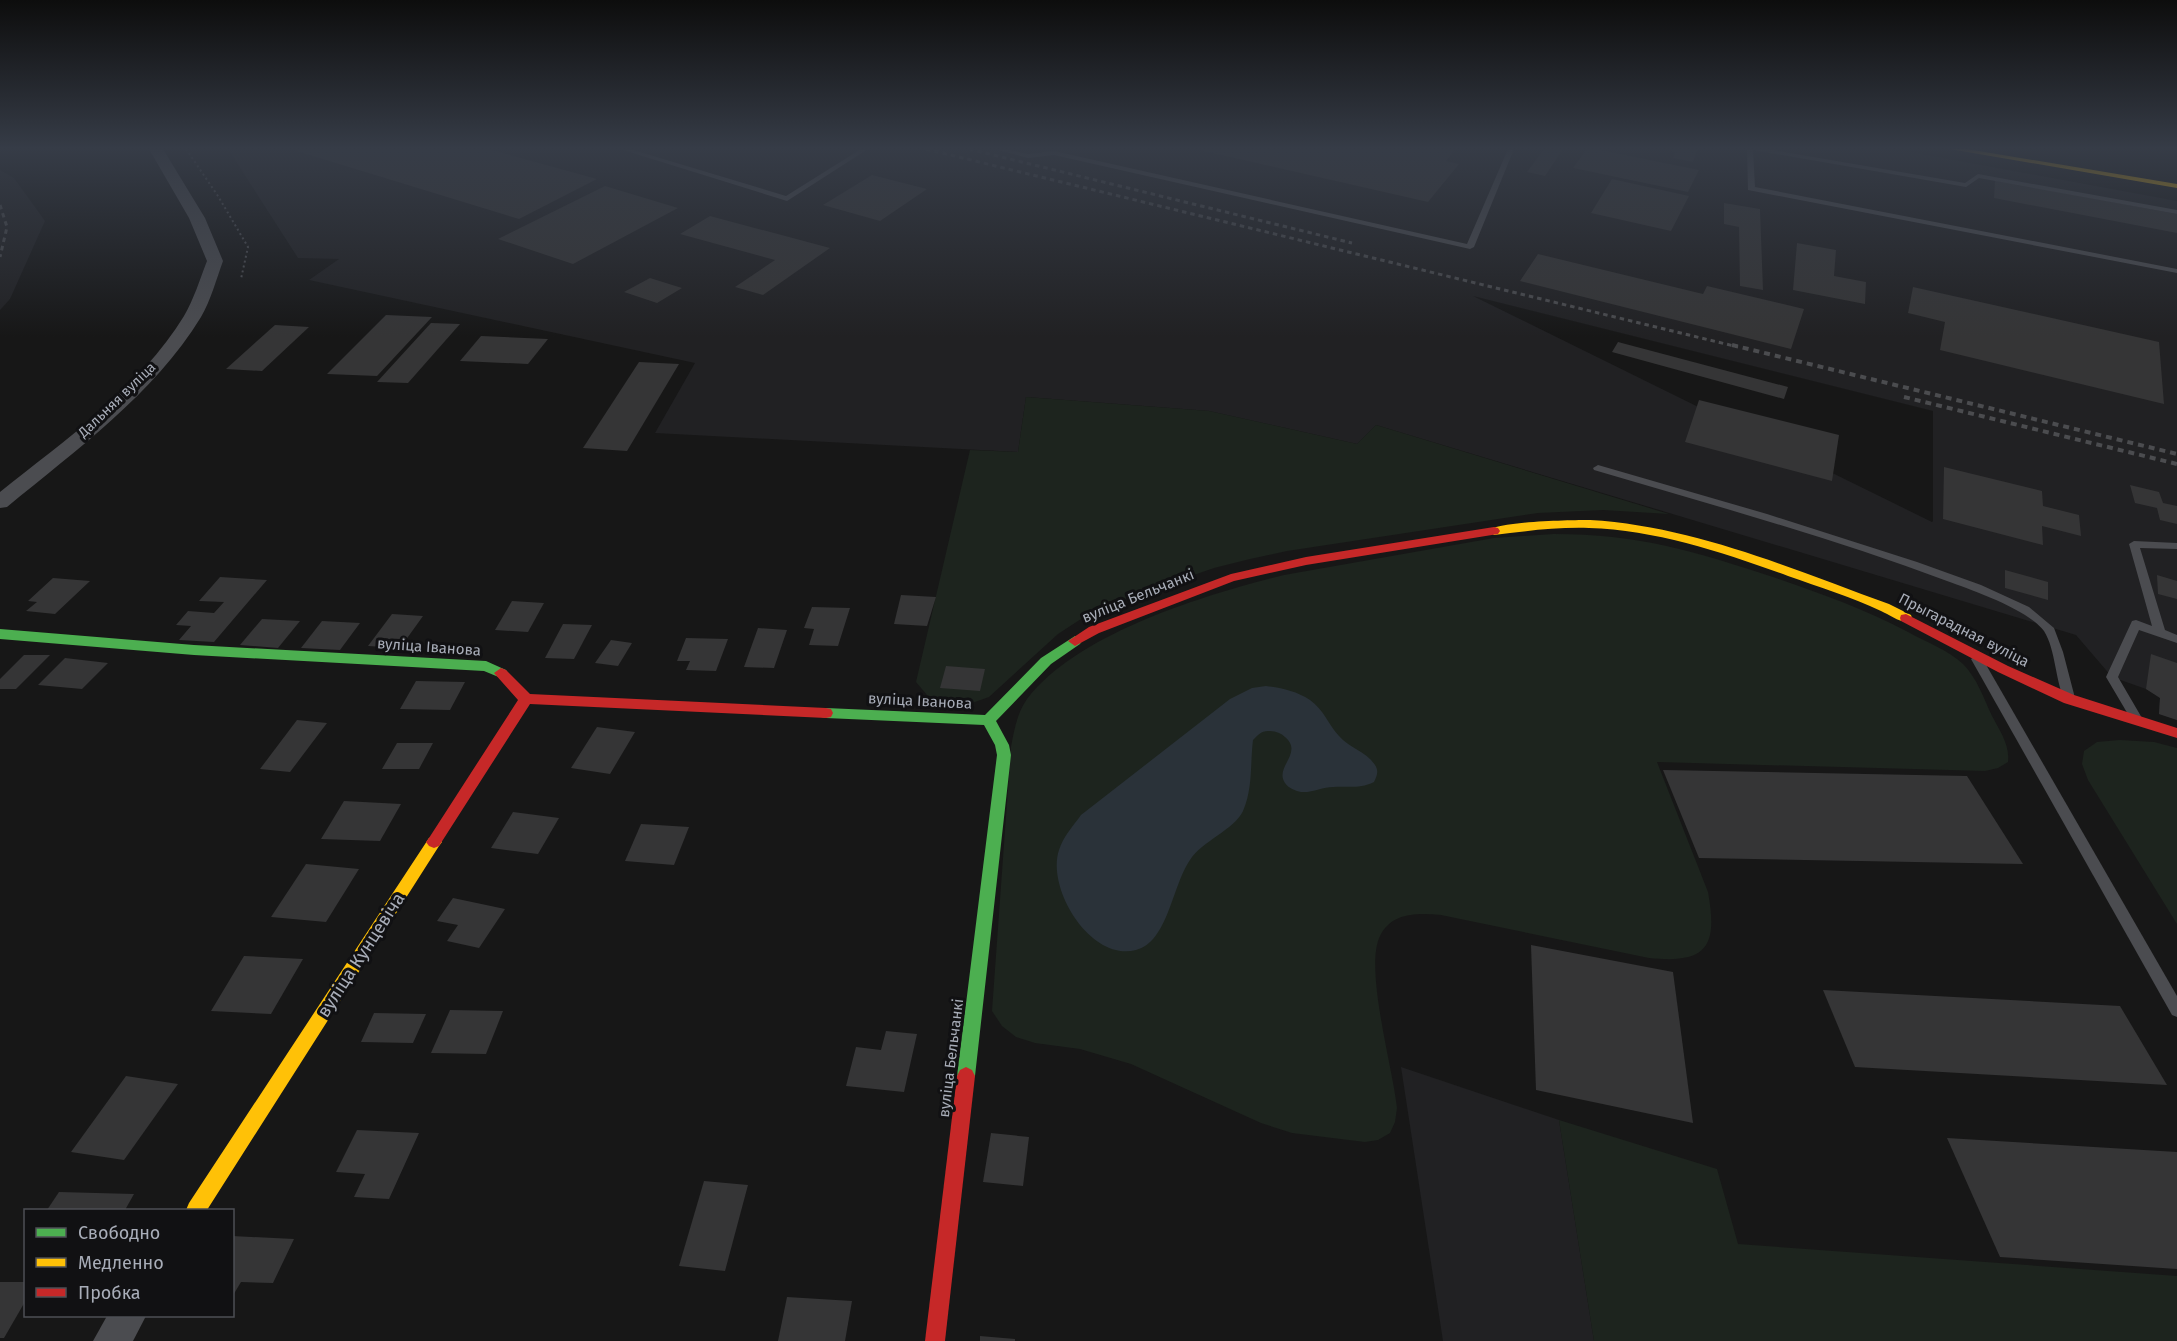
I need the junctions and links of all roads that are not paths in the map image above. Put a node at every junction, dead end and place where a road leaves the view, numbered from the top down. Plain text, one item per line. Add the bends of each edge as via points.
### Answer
1 (193, 212) edge
2 (1311, 212) edge
3 (1485, 212) edge
4 (1872, 212) edge
5 (2177, 271) edge
6 (1598, 468) dead end
7 (0, 502) edge
8 (2177, 546) edge
9 (1736, 553) joint
10 (2160, 633) junction
11 (0, 634) edge
12 (2177, 639) edge
13 (1973, 653) junction
14 (526, 699) junction
15 (2069, 699) junction
16 (988, 720) junction
17 (2139, 721) junction
18 (2177, 733) edge
19 (2177, 1010) edge
20 (197, 1209) edge
21 (127, 1317) edge
22 (112, 1341) edge
23 (935, 1341) edge

1 - 7 street, Дальняя вуліца via 215,261 193,316 152,369 77,439
2 - 3 lane via 1470,248
4 - 5 lane
6 - 15 lane via 1922,566 2024,608 2048,627
8 - 10 lane via 2134,544
9 - 13 street, Прыгарадная вуліца via 1884,607
9 - 16 street, вуліца Бельчанкі via 1644,530 1563,524 1483,532 1267,568 1094,630 1046,661
10 - 12 lane
10 - 17 lane via 2136,624 2112,677
11 - 14 street, вуліца Іванова via 194,650 486,666 502,673
13 - 15 street, Прыгарадная вуліца
13 - 19 lane
14 - 16 street, вуліца Іванова
14 - 20 street, вуліца Кунцевіча
15 - 17 street, Прыгарадная вуліца
16 - 23 street, вуліца Бельчанкі via 1004,755
17 - 18 street, Прыгарадная вуліца
21 - 22 street

